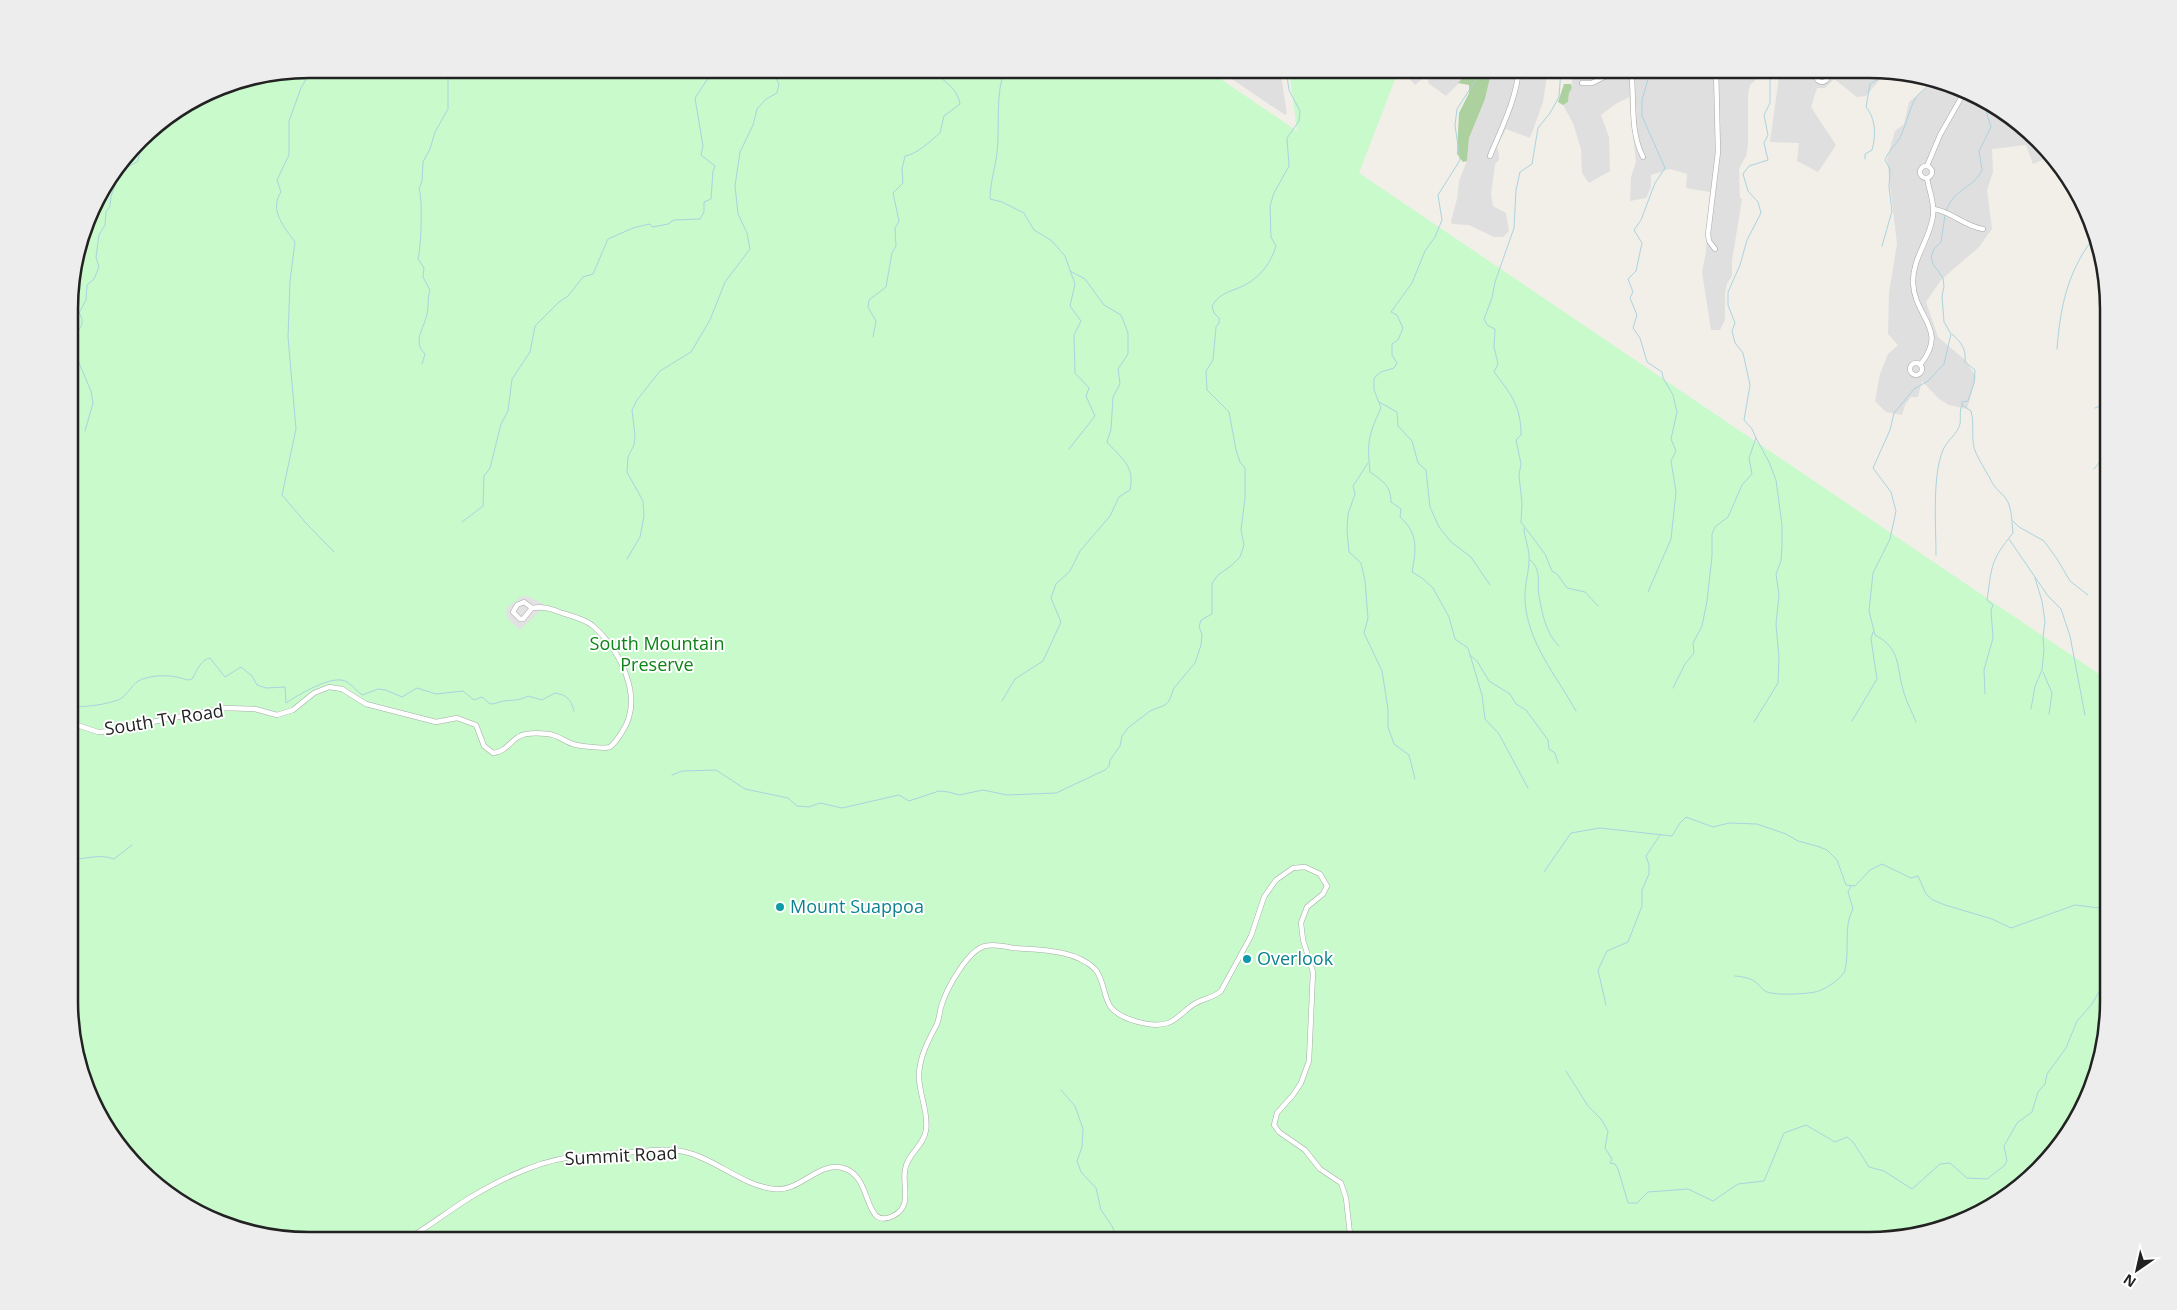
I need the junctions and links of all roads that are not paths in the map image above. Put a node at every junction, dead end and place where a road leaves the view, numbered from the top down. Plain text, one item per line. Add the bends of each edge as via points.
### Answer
1 (1517, 78) edge
2 (1602, 78) edge
3 (1632, 78) edge
4 (1716, 78) edge
5 (1582, 83) dead end
6 (1962, 97) edge
7 (1490, 156) dead end
8 (1643, 157) dead end
9 (1927, 166) junction
10 (1927, 178) junction
11 (1934, 209) junction
12 (1983, 229) dead end
13 (1715, 249) dead end
14 (1920, 364) dead end
15 (532, 608) dead end
16 (78, 725) edge
17 (418, 1232) edge
18 (1350, 1232) edge

1 - 7 street via 1510,110
2 - 5 street
3 - 8 street via 1636,131
4 - 13 street via 1718,152 1708,234
6 - 9 street
9 - 10 street via 1932,172
9 - 10 street via 1920,172
10 - 11 street
11 - 12 street via 1942,210 1970,227
11 - 14 street via 1931,227 1913,274 1914,296 1930,327 1932,340 1930,350
15 - 16 street, South Tv Road via 540,606 587,622 616,652 629,689 631,707 626,726 610,746 577,745 556,735 538,733 519,736 504,749 493,753 484,746 476,725 469,721 457,718 436,722 366,704 342,689 329,687 314,693 293,710 277,715 255,709 224,708 112,732 98,732
17 - 18 street, Summit Road via 471,1197 534,1166 572,1156 659,1151 686,1152 775,1190 789,1187 825,1169 843,1168 861,1181 872,1212 882,1218 891,1217 905,1202 906,1164 926,1132 919,1078 924,1051 938,1023 948,990 972,953 995,945 1052,951 1073,957 1095,969 1108,1003 1115,1011 1152,1024 1169,1022 1221,991 1250,938 1268,890 1283,874 1305,867 1320,874 1327,886 1323,894 1307,907 1302,923 1303,940 1313,972 1310,1053 1301,1083 1277,1113 1274,1122 1279,1132 1305,1150 1318,1167 1341,1184

